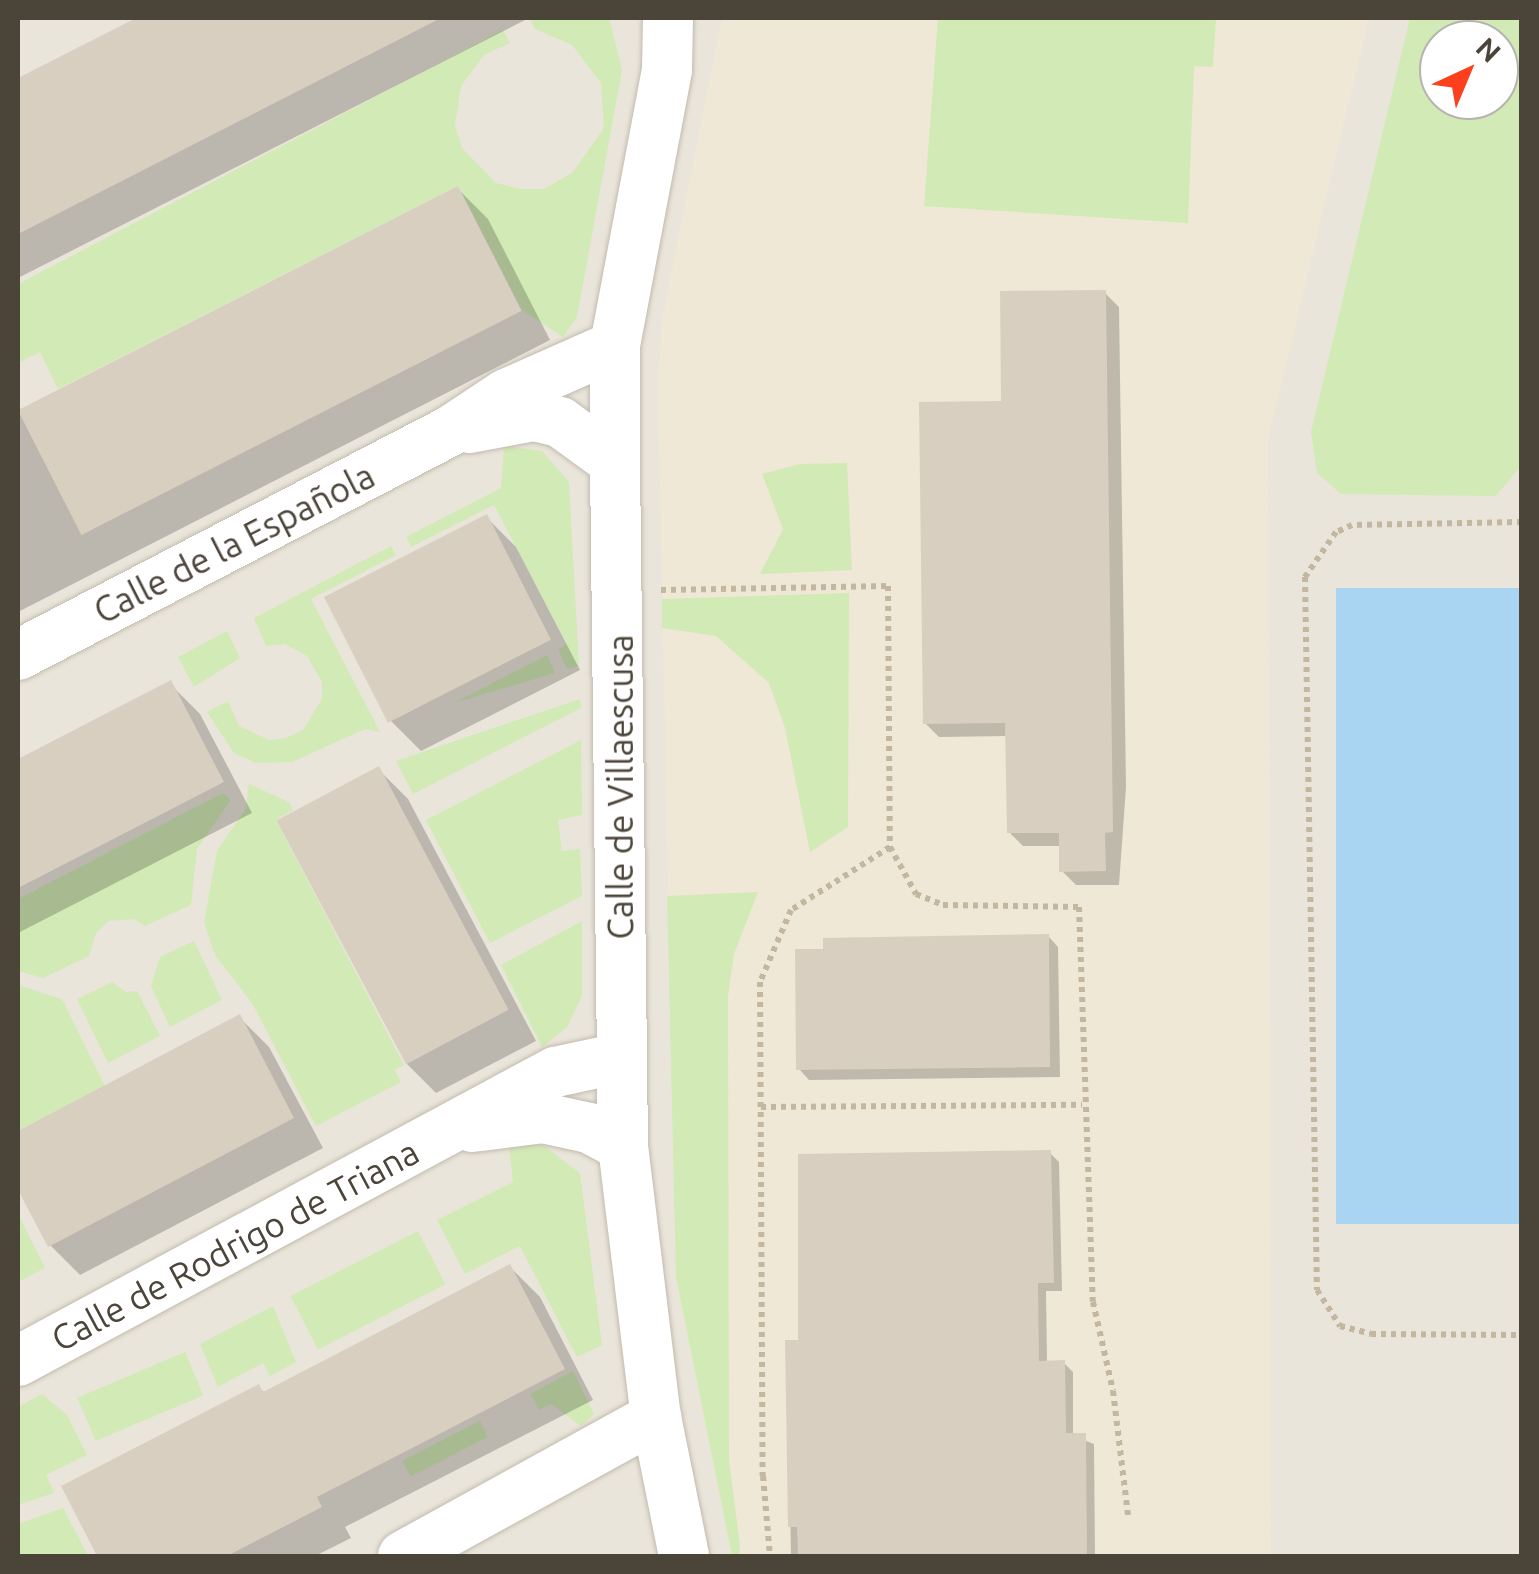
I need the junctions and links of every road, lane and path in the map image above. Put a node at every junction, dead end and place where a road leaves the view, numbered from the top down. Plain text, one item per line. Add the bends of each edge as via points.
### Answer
1 (668, 18) edge
2 (615, 346) junction
3 (450, 432) junction
4 (615, 462) junction
5 (1522, 522) edge
6 (711, 587) dead end
7 (18, 655) edge
8 (890, 847) junction
9 (621, 1058) junction
10 (1082, 1106) junction
11 (761, 1107) junction
12 (452, 1130) junction
13 (623, 1146) junction
14 (1522, 1335) edge
15 (18, 1361) edge
16 (656, 1416) junction
17 (511, 1502) junction
18 (671, 1504) junction
19 (1128, 1515) dead end
20 (403, 1556) edge
21 (684, 1556) edge
22 (770, 1556) edge

1 - 2 street, Calle de Villaescusa via 667,70
2 - 3 street, Calle de la Española via 506,394
2 - 4 street, Calle de Villaescusa
3 - 4 street, Calle de la Española via 534,416 585,435
3 - 7 street, Calle de la Española
4 - 9 street, Calle de Villaescusa
5 - 14 path via 1352,525 1336,532 1305,577 1317,1290 1340,1326 1371,1334
6 - 8 path via 888,586
8 - 10 path via 916,894 942,905 1079,907
8 - 11 path via 816,890 791,910 777,934 760,982
9 - 12 street, Calle de Rodrigo de Triana via 555,1072
9 - 13 street, Calle de Villaescusa
10 - 11 path
10 - 19 path via 1093,1302 1113,1391
11 - 22 path via 762,1476
12 - 13 street, Calle de Rodrigo de Triana via 543,1118 589,1128
12 - 15 street, Calle de Rodrigo de Triana
13 - 16 street, Calle de Villaescusa
16 - 17 street
16 - 18 street, Calle de Villaescusa
17 - 18 street via 615,1479
17 - 20 street
18 - 21 street, Calle de Villaescusa

